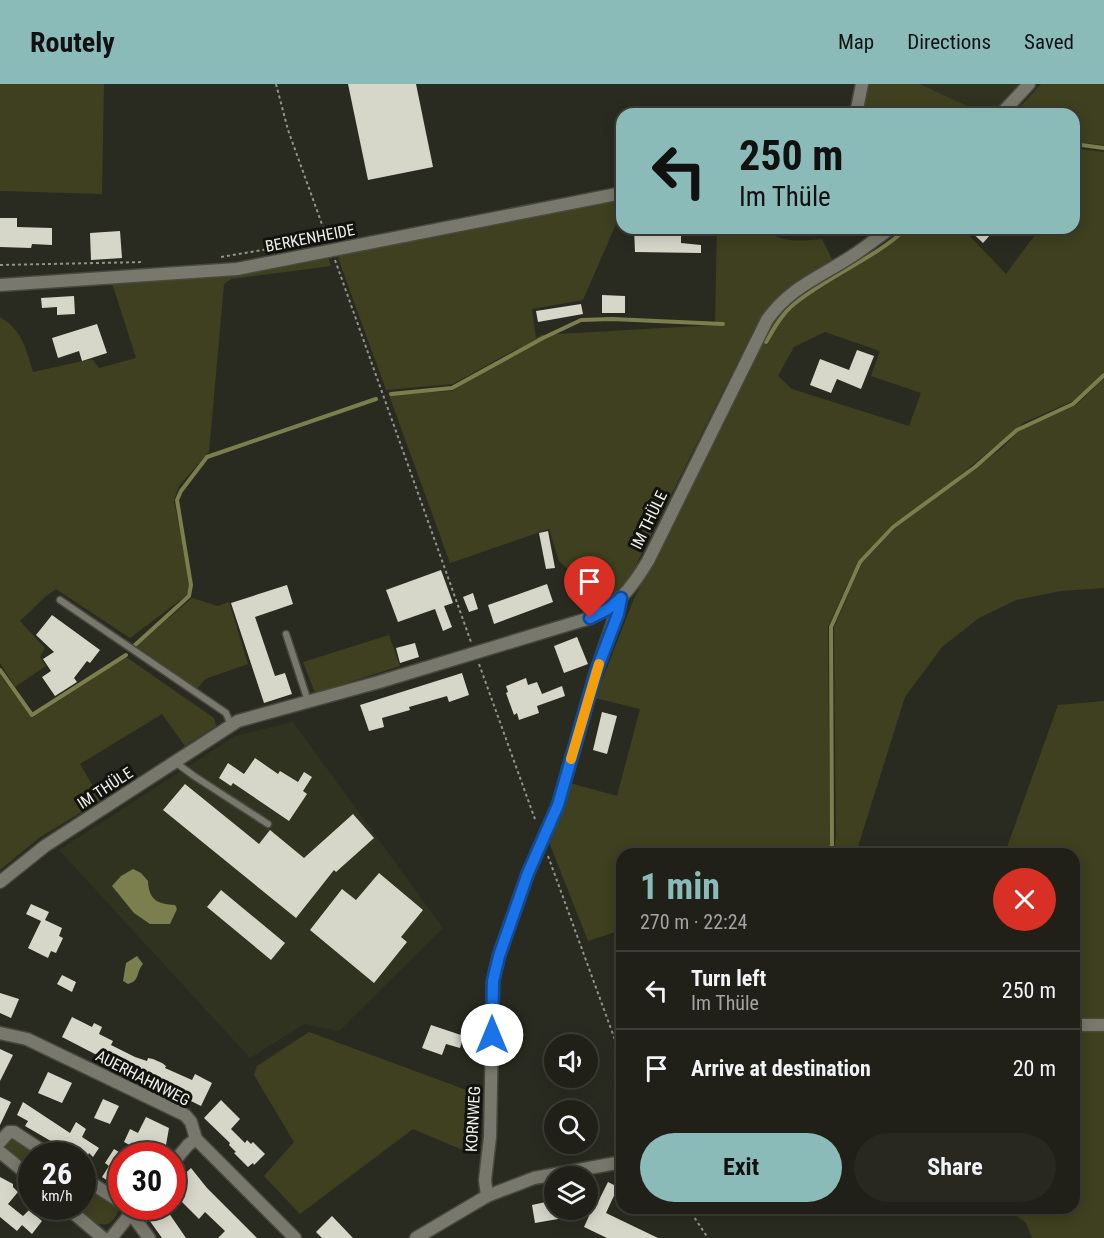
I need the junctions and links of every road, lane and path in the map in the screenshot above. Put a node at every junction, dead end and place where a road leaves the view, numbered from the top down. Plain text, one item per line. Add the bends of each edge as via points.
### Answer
1 (276, 84) edge
2 (862, 84) edge
3 (1029, 84) edge
4 (856, 108) edge
5 (1007, 108) edge
6 (616, 194) edge
7 (883, 234) edge
8 (326, 236) junction
9 (332, 251) junction
10 (218, 258) dead end
11 (144, 262) dead end
12 (0, 265) edge
13 (0, 285) edge
14 (621, 598) junction
15 (60, 600) dead end
16 (286, 634) dead end
17 (308, 701) junction
18 (231, 726) junction
19 (175, 762) junction
20 (268, 824) dead end
21 (0, 882) edge
22 (1080, 1025) edge
23 (1104, 1025) edge
24 (0, 1033) edge
25 (196, 1139) junction
26 (0, 1142) edge
27 (29, 1142) edge
28 (186, 1147) edge
29 (0, 1152) edge
30 (616, 1163) edge
31 (18, 1167) edge
32 (487, 1196) junction
33 (692, 1214) edge
34 (82, 1220) edge
35 (126, 1220) edge
36 (138, 1220) edge
37 (293, 1237) edge
38 (103, 1238) edge
39 (111, 1238) edge
40 (149, 1238) edge
41 (416, 1238) edge
42 (708, 1238) edge

1 - 8 path
2 - 4 street
3 - 5 street
6 - 9 street, BERKENHEIDE
7 - 14 street, IM THÜLE via 789,294 766,321 648,561
8 - 9 path
8 - 10 path
9 - 13 street, BERKENHEIDE via 237,269
11 - 12 path
14 - 17 street, IM THÜLE via 590,618
14 - 32 street, KORNWEG via 558,805 528,873 493,981
15 - 18 lane via 226,713
16 - 17 lane
17 - 18 street, IM THÜLE
18 - 19 street, IM THÜLE
19 - 20 lane
19 - 21 street, IM THÜLE via 45,846
22 - 23 street
24 - 25 street, AUERHAHNWEG via 27,1039 185,1115
25 - 28 street
25 - 37 street, AUERHAHNWEG
26 - 27 street via 9,1132
29 - 31 street
30 - 32 street via 534,1178
32 - 41 street
33 - 42 path
34 - 38 street
35 - 39 street
36 - 40 street

